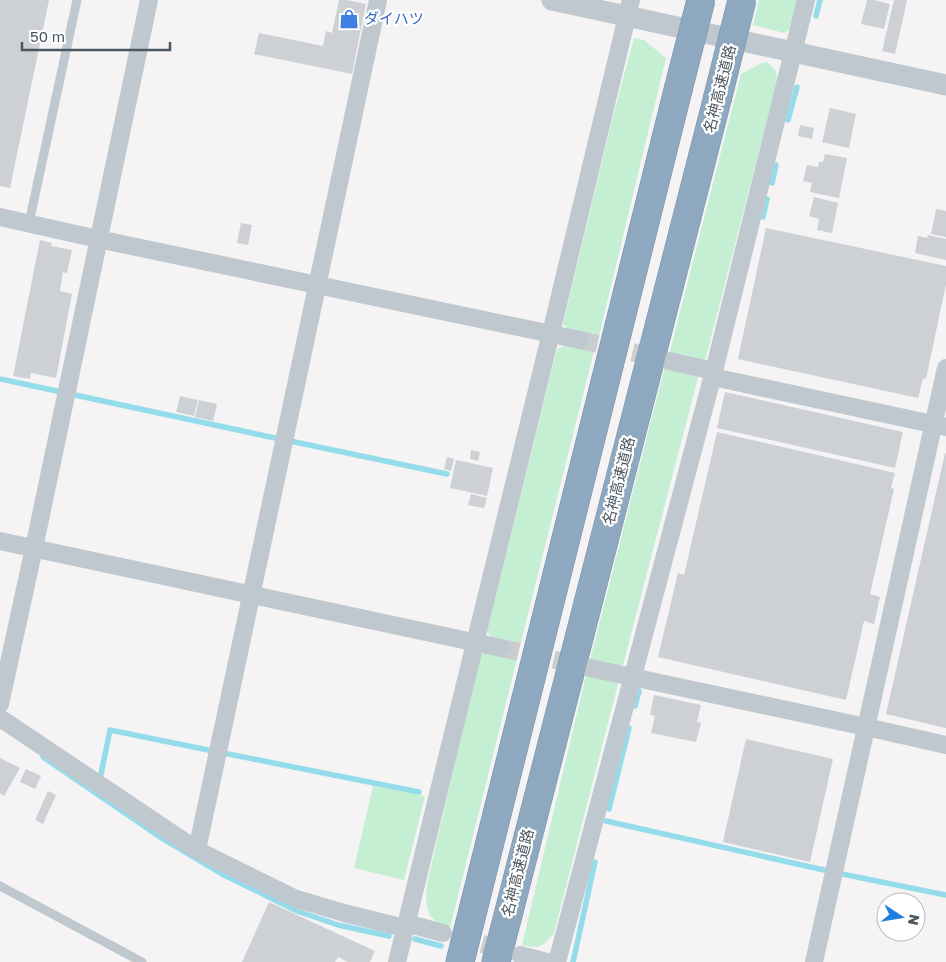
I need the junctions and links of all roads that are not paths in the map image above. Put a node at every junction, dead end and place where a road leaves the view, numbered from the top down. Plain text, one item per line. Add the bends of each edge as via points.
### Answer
1 (77, 0) edge
2 (149, 0) edge
3 (378, 0) edge
4 (552, 0) edge
5 (701, 0) edge
6 (742, 0) edge
7 (806, 0) edge
8 (629, 8) edge
9 (794, 52) junction
10 (946, 85) edge
11 (0, 217) edge
12 (29, 223) junction
13 (98, 238) junction
14 (317, 284) junction
15 (552, 333) junction
16 (580, 340) tunnel mouth
17 (669, 361) tunnel mouth
18 (946, 368) edge
19 (713, 374) junction
20 (940, 426) edge
21 (0, 541) edge
22 (34, 548) junction
23 (252, 594) junction
24 (475, 642) junction
25 (501, 648) tunnel mouth
26 (590, 668) tunnel mouth
27 (633, 678) junction
28 (0, 704) edge
29 (0, 718) edge
30 (866, 727) junction
31 (946, 745) edge
32 (198, 850) junction
33 (0, 886) edge
34 (406, 926) junction
35 (443, 933) tunnel mouth
36 (508, 958) edge
37 (142, 962) edge
38 (397, 962) edge
39 (460, 962) edge
40 (547, 962) edge
41 (557, 962) edge
42 (814, 962) edge

1 - 12 lane
2 - 13 street
3 - 14 street
4 - 8 street
5 - 39 highway, bridge
6 - 36 highway, 名神高速道路, bridge
7 - 9 street
8 - 9 street
8 - 15 street
9 - 10 street
9 - 19 street
11 - 12 street
12 - 13 street
13 - 14 street
13 - 22 street
14 - 15 street
14 - 23 street
15 - 16 street
15 - 24 street
17 - 19 street
18 - 20 street
19 - 20 street
19 - 27 street
20 - 30 street
21 - 22 street
22 - 23 street
22 - 28 street
23 - 24 street
23 - 32 street
24 - 25 street
24 - 34 street
26 - 27 street
27 - 30 street
27 - 41 street
29 - 32 street
30 - 31 street
30 - 42 street
32 - 34 street via 294,898
33 - 37 lane
34 - 35 street
34 - 38 street
36 - 40 street

